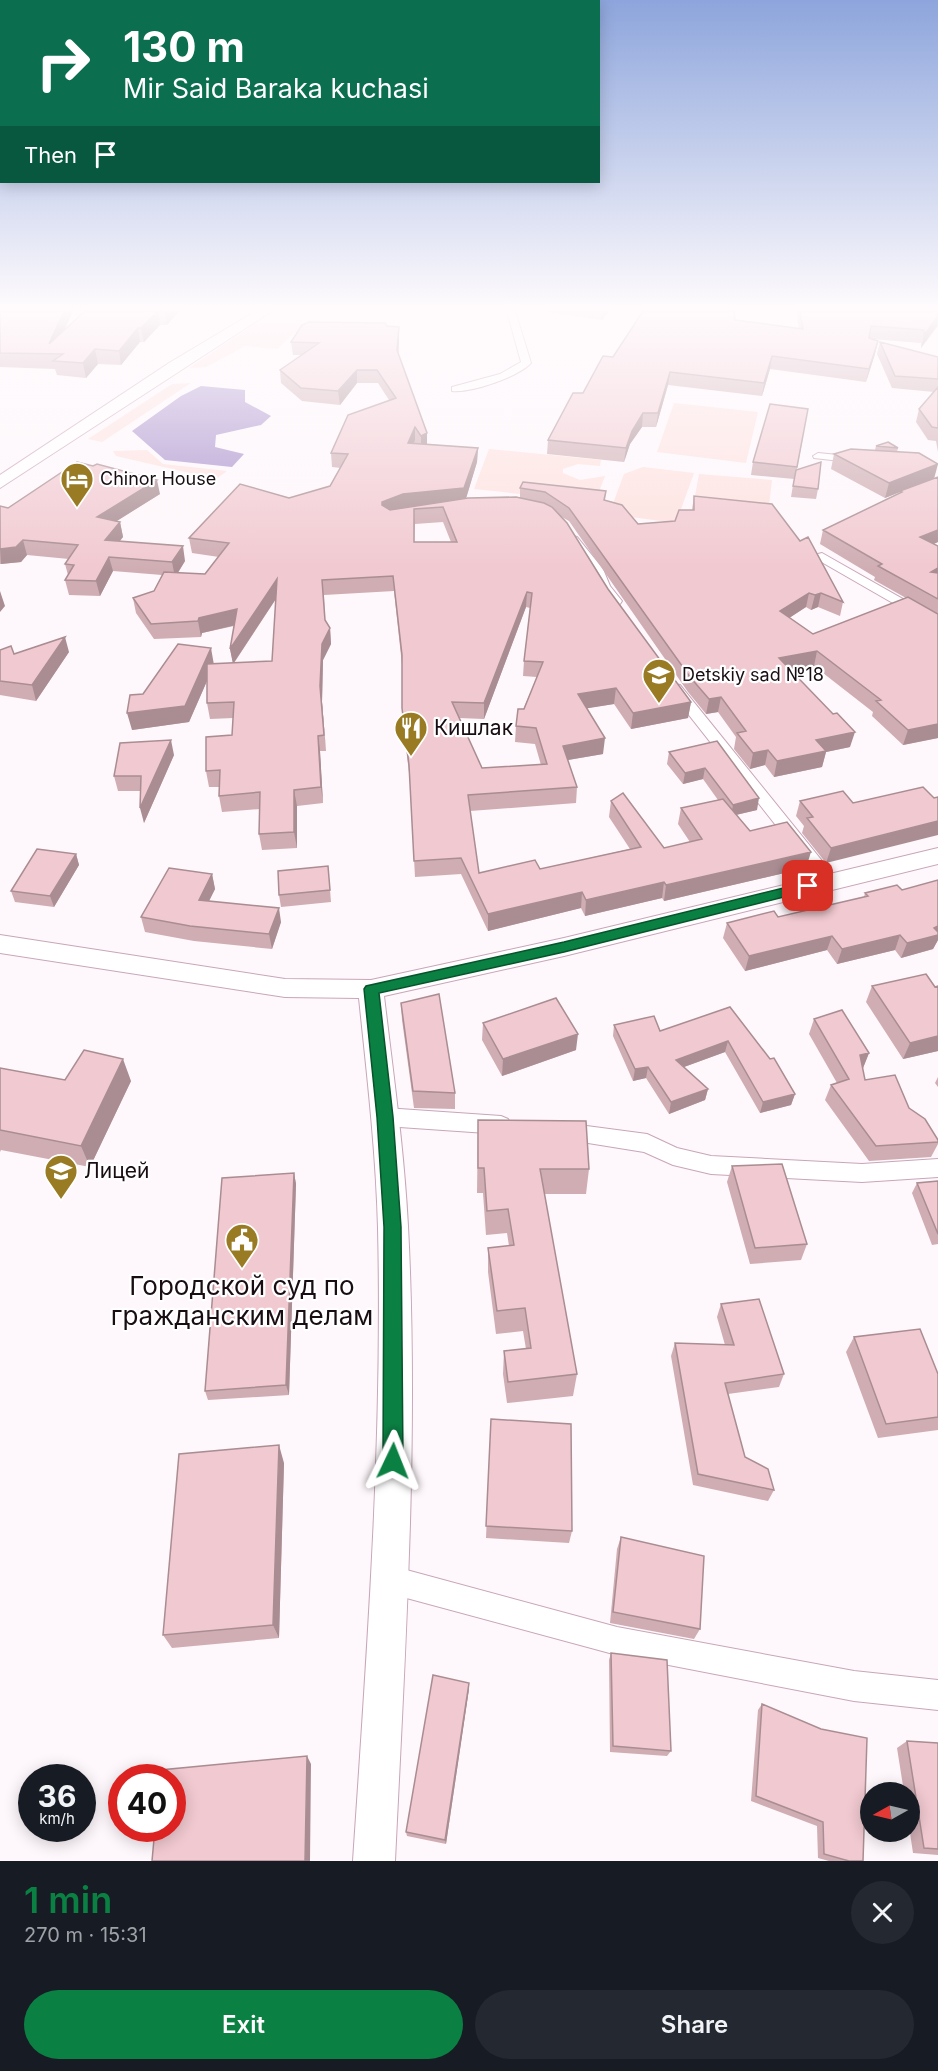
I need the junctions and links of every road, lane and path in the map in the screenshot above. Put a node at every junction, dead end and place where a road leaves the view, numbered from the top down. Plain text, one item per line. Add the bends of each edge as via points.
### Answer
1 (108, 398) edge
2 (127, 398) edge
3 (818, 456) dead end
4 (874, 461) edge
5 (0, 466) edge
6 (0, 483) edge
7 (563, 528) edge
8 (822, 557) edge
9 (623, 613) edge
10 (938, 625) edge
11 (668, 678) edge
12 (938, 856) edge
13 (829, 881) junction
14 (0, 944) edge
15 (371, 989) junction
16 (385, 1117) junction
17 (526, 1126) edge
18 (548, 1130) edge
19 (938, 1168) edge
20 (388, 1579) junction
21 (938, 1695) edge
22 (374, 1861) edge

1 - 5 main road
2 - 6 main road
3 - 4 street
7 - 9 street via 599,572
8 - 10 street
11 - 13 street
12 - 13 street
13 - 15 street via 564,947
14 - 15 street via 285,988
15 - 16 street
16 - 17 street
16 - 20 street via 393,1227 394,1414
18 - 19 street via 647,1143 673,1156 711,1165 862,1173
20 - 21 street via 617,1641 854,1686
20 - 22 street

